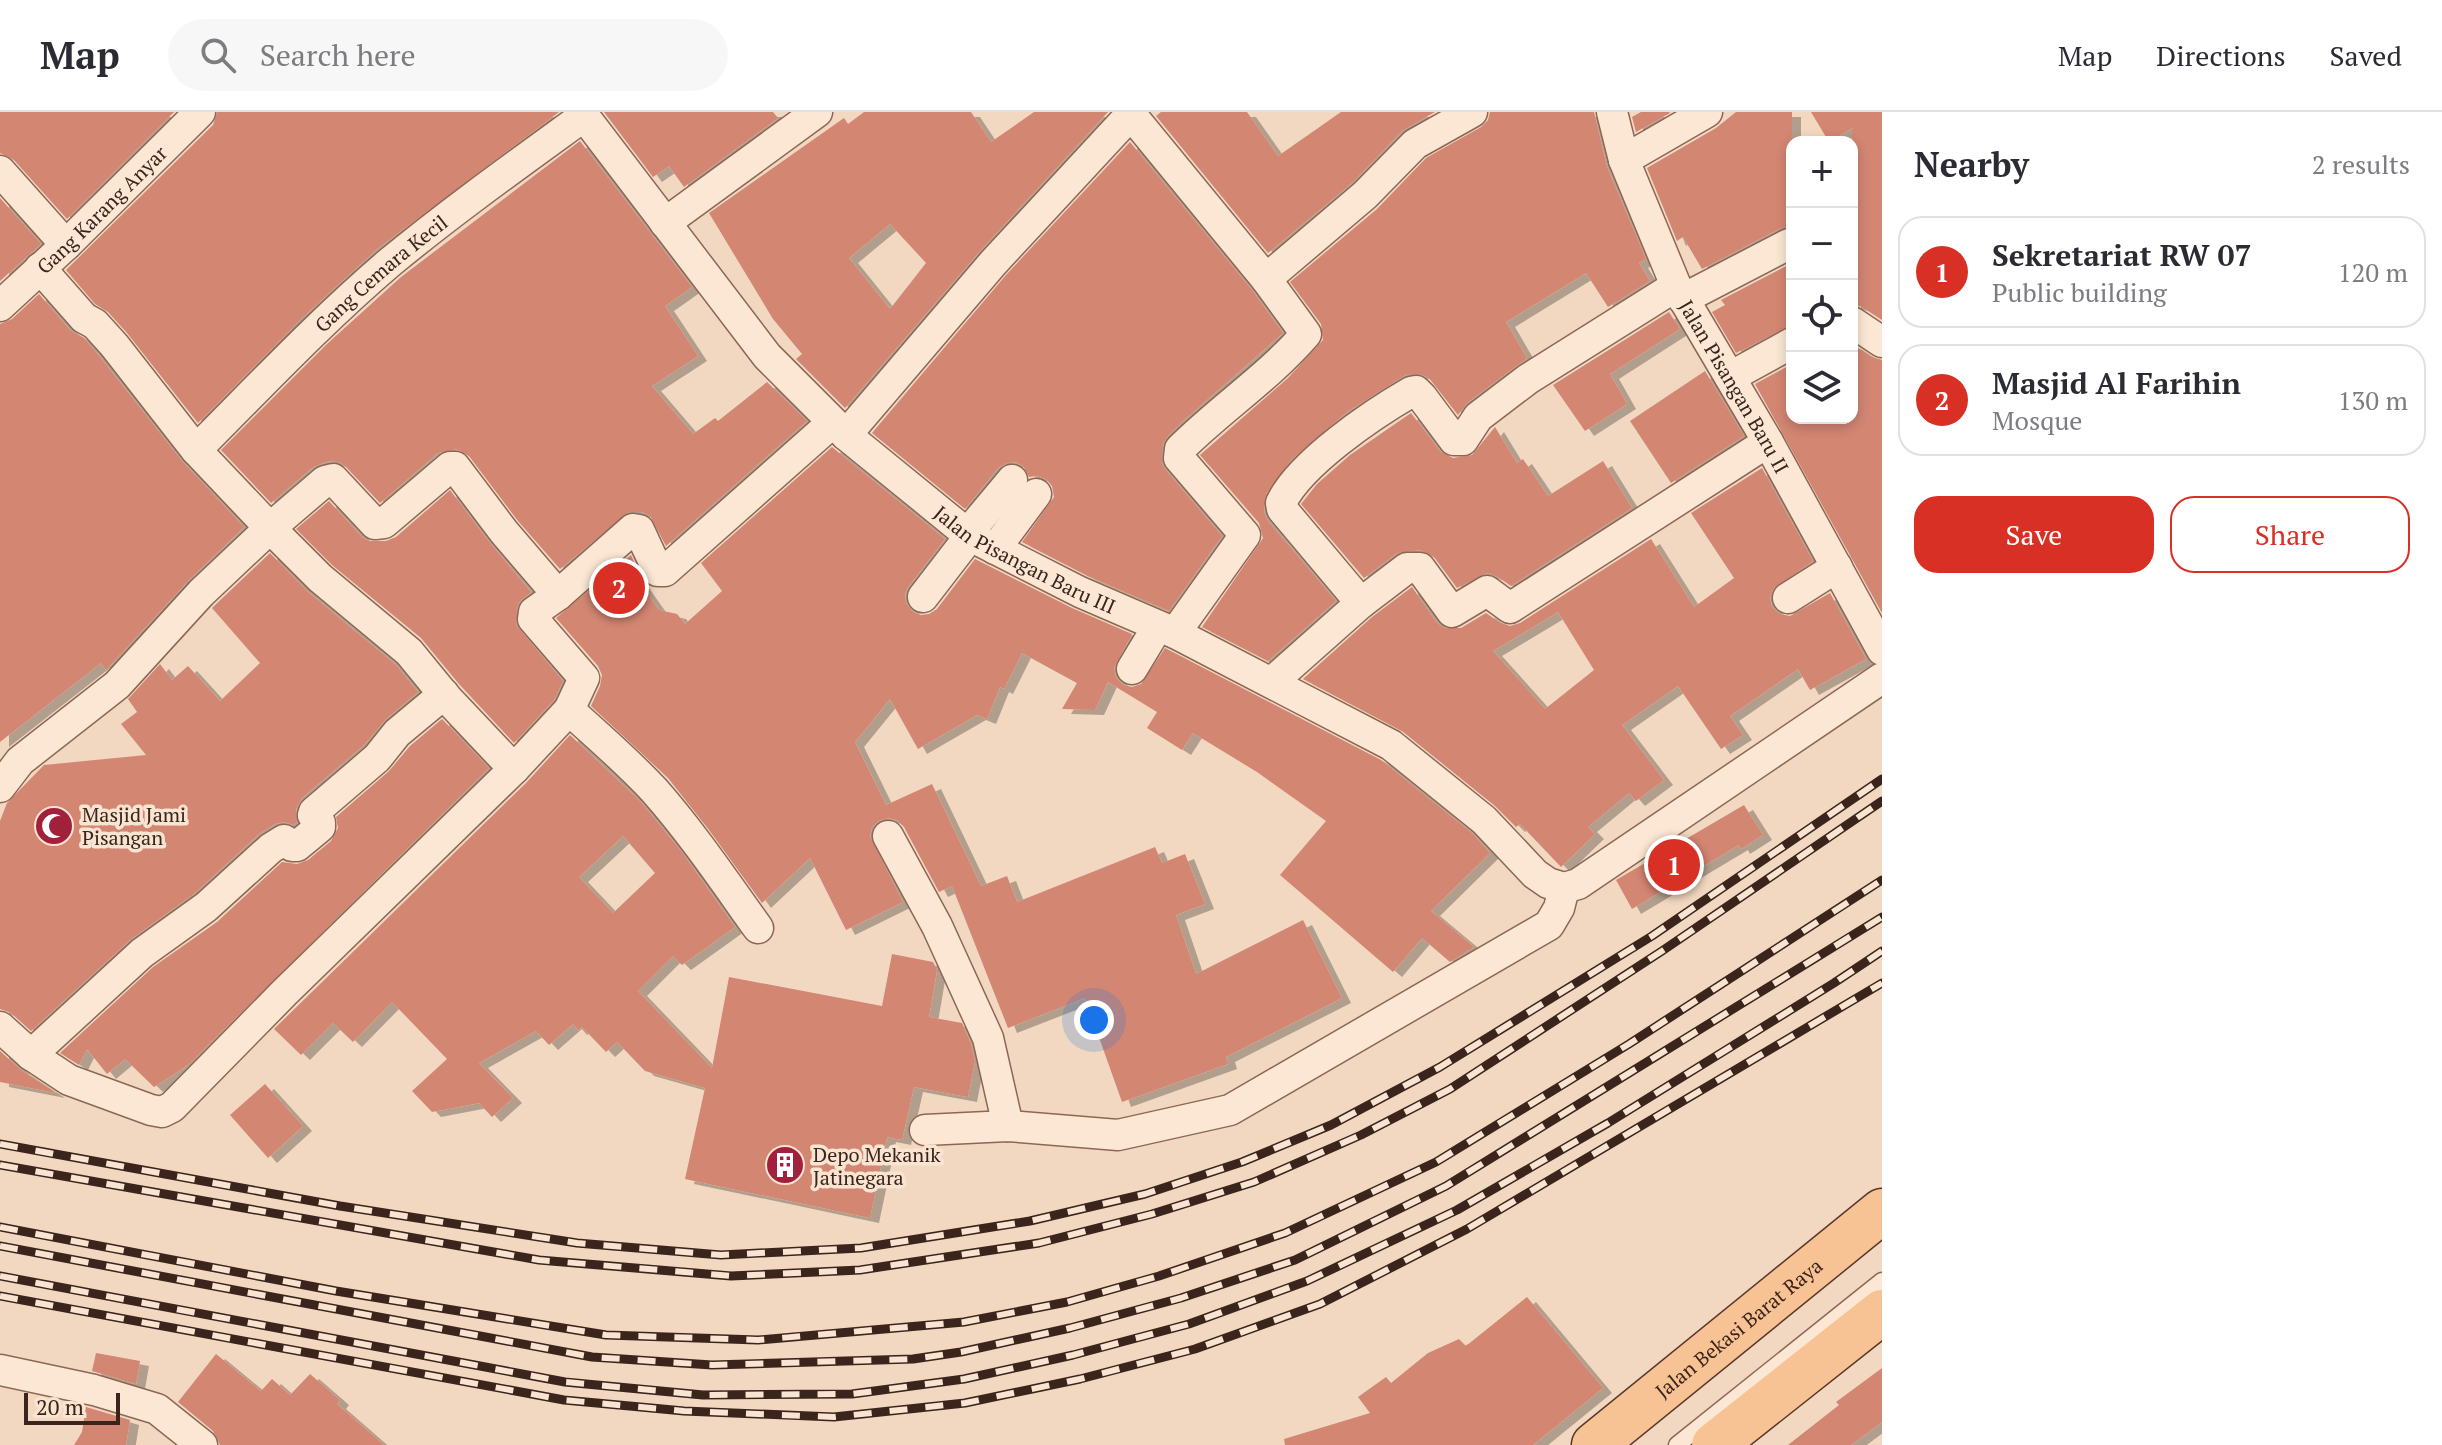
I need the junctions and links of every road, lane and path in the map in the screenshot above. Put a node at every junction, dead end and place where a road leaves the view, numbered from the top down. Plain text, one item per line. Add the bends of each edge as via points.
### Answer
1 (200, 112) edge
2 (817, 112) edge
3 (1472, 112) edge
4 (1612, 112) edge
5 (1707, 112) edge
6 (1131, 113) edge
7 (582, 114) edge
8 (1624, 160) junction
9 (0, 171) edge
10 (665, 223) junction
11 (66, 245) junction
12 (1786, 245) edge
13 (40, 268) junction
14 (1266, 279) junction
15 (1680, 293) junction
16 (0, 306) edge
17 (1858, 326) edge
18 (1882, 342) edge
19 (1786, 346) edge
20 (1730, 377) junction
21 (839, 429) junction
22 (1768, 442) junction
23 (196, 450) junction
24 (1024, 487) dead end
25 (270, 528) junction
26 (977, 540) junction
27 (1837, 567) junction
28 (558, 595) junction
29 (923, 597) dead end
30 (1788, 598) dead end
31 (1361, 603) junction
32 (1167, 630) junction
33 (1882, 650) edge
34 (1132, 669) dead end
35 (1882, 678) edge
36 (1272, 682) junction
37 (444, 694) junction
38 (569, 710) junction
39 (514, 769) junction
40 (0, 787) edge
41 (888, 836) dead end
42 (1564, 888) junction
43 (758, 928) dead end
44 (0, 1027) edge
45 (31, 1055) junction
46 (1008, 1126) junction
47 (925, 1130) dead end
48 (1882, 1211) edge
49 (1882, 1281) edge
50 (1882, 1312) edge
51 (0, 1370) edge
52 (202, 1445) edge
53 (1594, 1445) edge
54 (1677, 1445) edge
55 (1714, 1445) edge

1 - 11 street, Gang Karang Anyar
2 - 10 street
3 - 14 street via 1415,144 1365,195
4 - 8 street, Jalan Pisangan Baru II
5 - 8 street
6 - 14 street
6 - 21 street
7 - 10 street, Jalan Pisangan Baru III
7 - 23 street, Gang Cemara Kecil via 388,264
8 - 15 street, Jalan Pisangan Baru II
9 - 11 street
10 - 21 street, Jalan Pisangan Baru III via 767,356
11 - 13 street, Gang Karang Anyar
12 - 15 street
13 - 16 street, Gang Karang Anyar
13 - 23 street via 114,345
14 - 32 street via 1306,334 1180,449 1179,458 1245,535
15 - 20 street, Jalan Pisangan Baru II
15 - 31 street via 1528,379 1478,417 1463,440 1454,440 1422,397 1411,392 1345,435 1297,479 1282,509
17 - 18 street
19 - 20 street
20 - 22 street, Jalan Pisangan Baru II
21 - 26 street, Jalan Pisangan Baru III
21 - 28 street via 665,571 658,571 639,530 633,529
22 - 27 street, Jalan Pisangan Baru II
22 - 31 street via 1510,608 1487,591 1452,612 1414,567
23 - 25 street
24 - 26 street
25 - 28 street via 333,479 375,524 384,523 438,475 455,467
25 - 37 street via 320,578 409,652
25 - 40 street via 201,593 117,685 20,761
26 - 29 street
26 - 32 street, Jalan Pisangan Baru III
27 - 30 street
27 - 33 street, Jalan Pisangan Baru II
28 - 38 street via 534,612 533,619 584,678
31 - 36 street
32 - 34 street
32 - 36 street, Jalan Pisangan Baru III
35 - 42 street via 1578,884
36 - 42 street, Jalan Pisangan Baru III via 1391,745 1484,820 1535,874
37 - 39 street
37 - 45 street via 314,812 320,827 294,847 284,840 271,848 206,907 142,953
38 - 39 street
38 - 43 street via 657,794
39 - 45 street via 172,1107 151,1110 69,1080
41 - 46 street via 988,1038
42 - 46 street via 1549,925 1230,1110 1118,1135
44 - 45 street
46 - 47 street
48 - 53 main road, Jalan Bekasi Barat Raya
49 - 54 lane
50 - 55 main road
51 - 52 street via 157,1409

